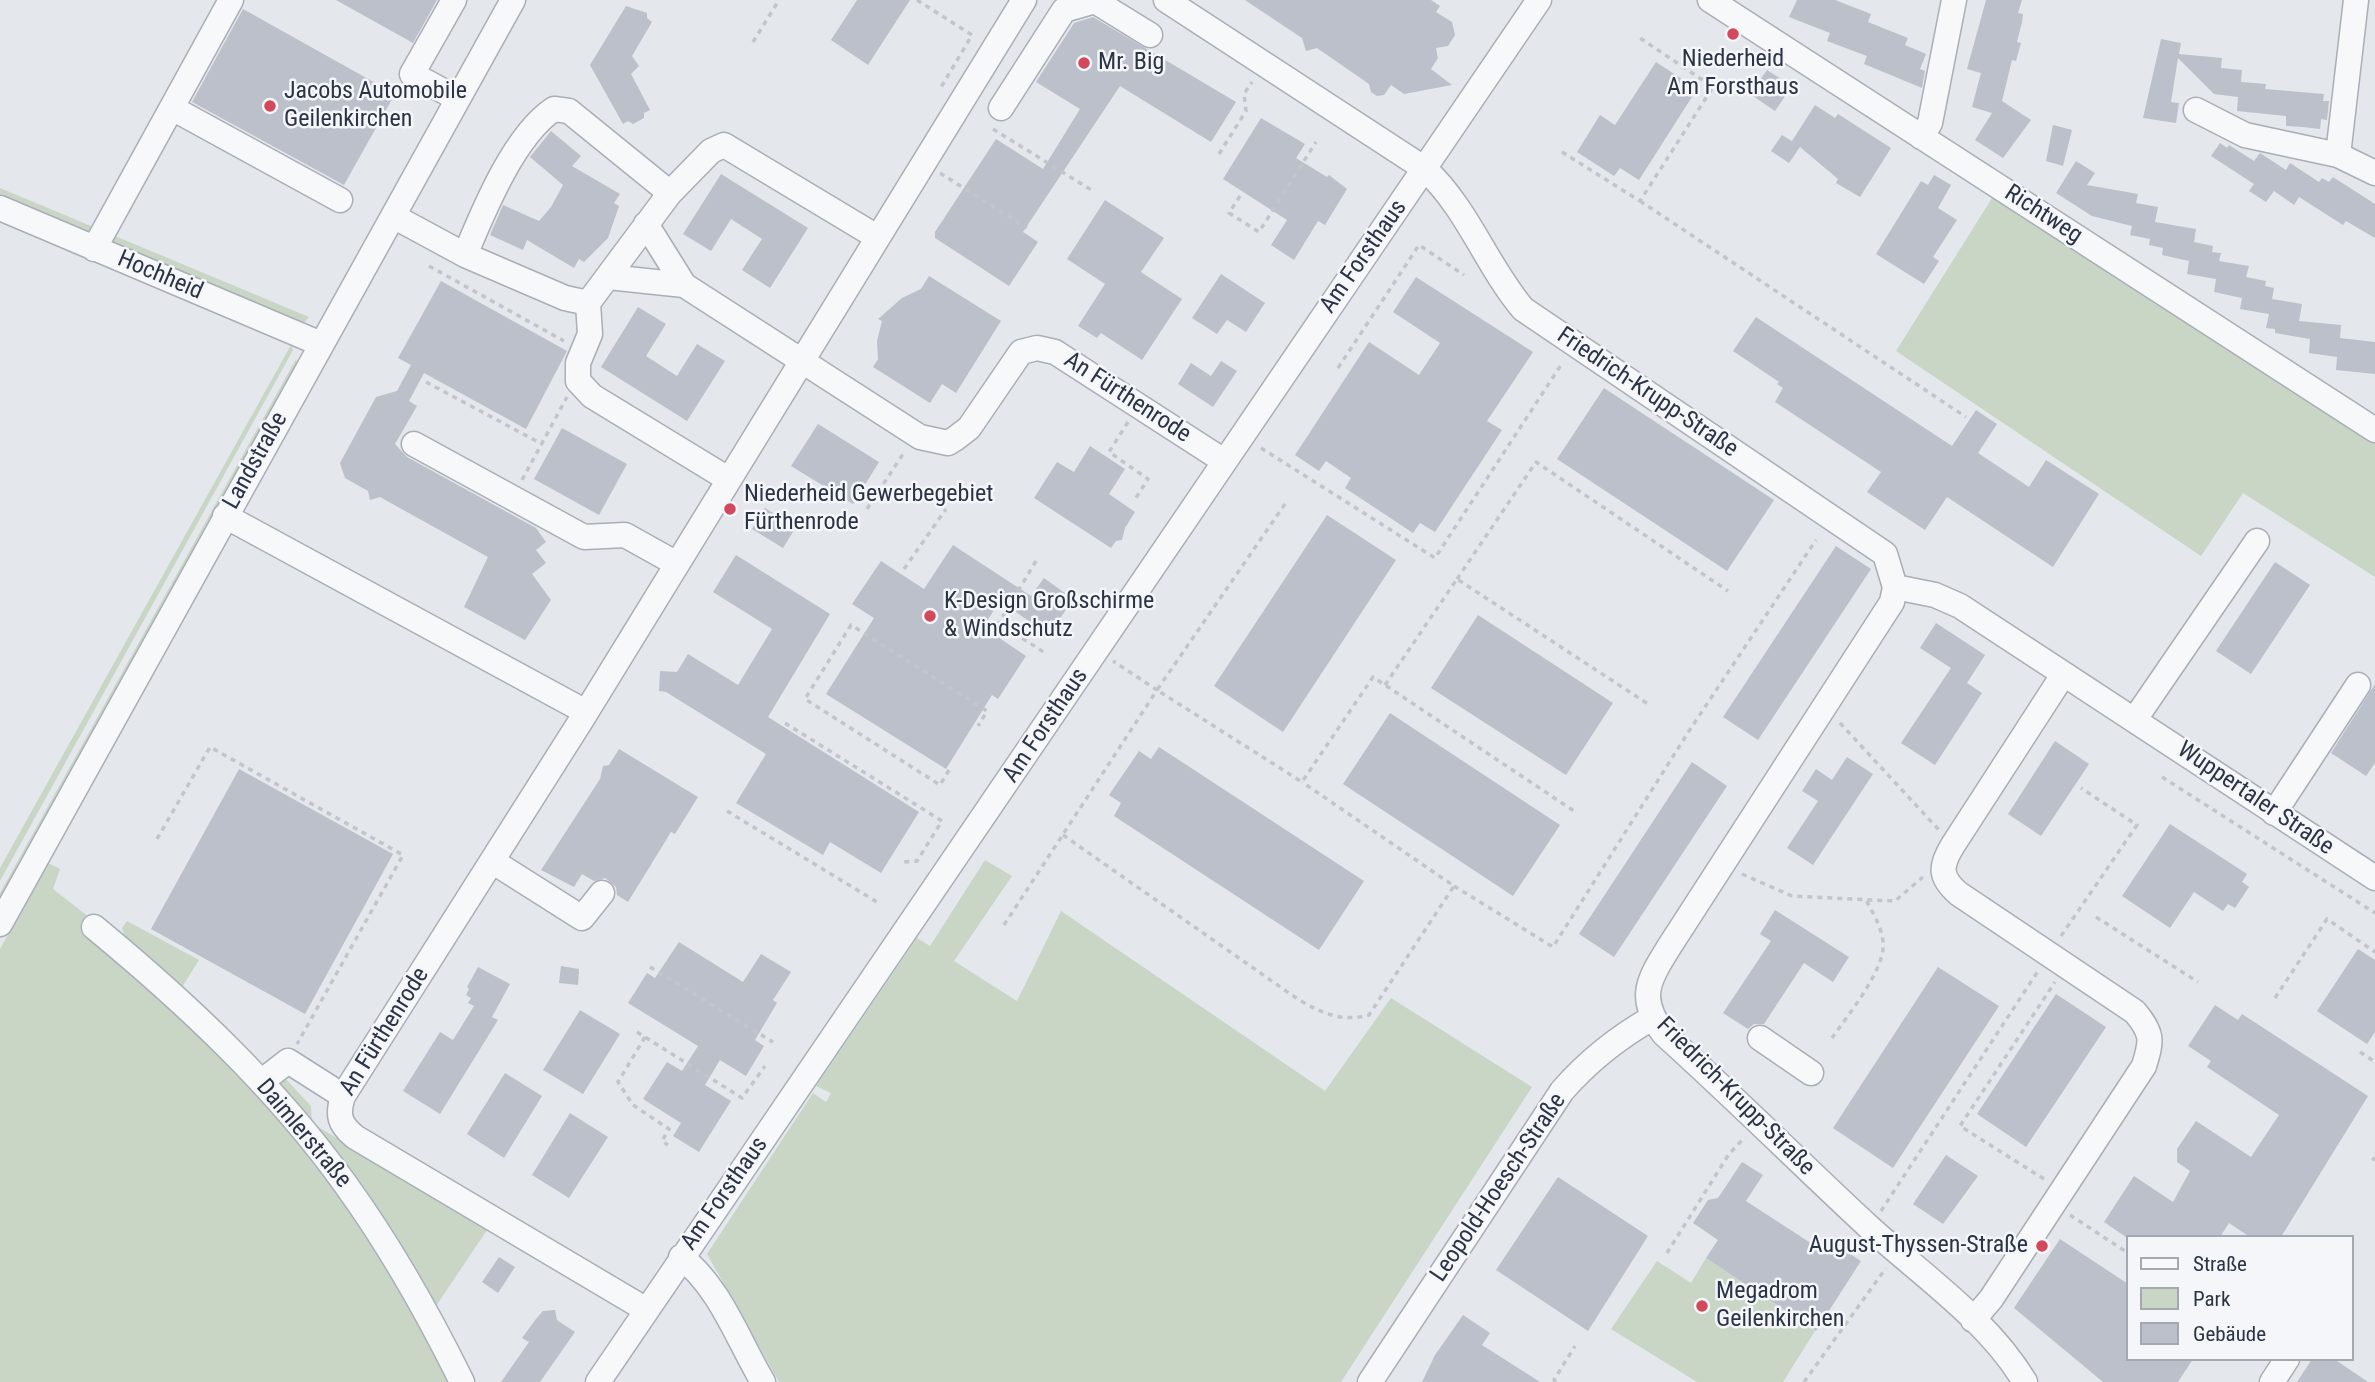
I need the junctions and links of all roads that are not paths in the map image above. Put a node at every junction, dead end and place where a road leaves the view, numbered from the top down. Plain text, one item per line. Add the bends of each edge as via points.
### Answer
1 (231, 0) edge
2 (454, 0) edge
3 (513, 0) edge
4 (1024, 0) edge
5 (1166, 0) edge
6 (1539, 0) edge
7 (1710, 0) edge
8 (1954, 0) edge
9 (2356, 0) edge
10 (1150, 36) dead end
11 (458, 99) junction
12 (172, 108) junction
13 (2196, 110) dead end
14 (996, 118) road end
15 (1921, 136) junction
16 (2338, 155) junction
17 (1425, 169) junction
18 (2375, 172) edge
19 (670, 193) junction
20 (341, 201) dead end
21 (0, 208) edge
22 (394, 216) junction
23 (646, 224) junction
24 (877, 237) junction
25 (94, 248) junction
26 (465, 255) junction
27 (608, 277) junction
28 (684, 285) junction
29 (588, 303) junction
30 (321, 344) junction
31 (801, 360) junction
32 (2375, 430) edge
33 (414, 444) dead end
34 (1224, 461) junction
35 (728, 479) junction
36 (225, 516) junction
37 (2258, 541) dead end
38 (677, 564) junction
39 (1895, 587) junction
40 (2063, 675) junction
41 (2358, 685) dead end
42 (586, 712) junction
43 (2135, 719) junction
44 (2274, 813) junction
45 (492, 861) junction
46 (2375, 878) edge
47 (602, 893) dead end
48 (0, 924) edge
49 (94, 927) dead end
50 (1652, 1018) junction
51 (1760, 1038) dead end
52 (1811, 1073) dead end
53 (261, 1082) junction
54 (343, 1096) junction
55 (681, 1257) junction
56 (645, 1309) junction
57 (1973, 1320) junction
58 (2286, 1361) edge
59 (462, 1382) edge
60 (598, 1382) edge
61 (763, 1382) edge
62 (1370, 1382) edge
63 (2025, 1382) edge
64 (2272, 1382) edge

1 - 12 street
2 - 11 street via 412,74
3 - 11 street, Landstraße
4 - 24 street, An Fürthenrode
5 - 17 street
6 - 17 street, Am Forsthaus
7 - 15 street, Richtweg
8 - 15 street via 1930,122
9 - 16 street
10 - 14 street via 1096,1 1064,10
11 - 22 street, Landstraße
12 - 20 street
12 - 25 street
13 - 16 street via 2245,135
15 - 32 street, Richtweg
16 - 18 street
17 - 34 street, Am Forsthaus
17 - 39 street, Friedrich-Krupp-Straße via 1459,207 1502,284 1523,309 1859,534 1885,554
19 - 23 street
19 - 24 street via 711,150 723,145
19 - 26 street via 569,111 554,109 521,145 488,199
21 - 25 street, Hochheid
22 - 26 street
22 - 30 street, Landstraße
23 - 27 street
23 - 28 street, An Fürthenrode
24 - 31 street, An Fürthenrode
25 - 30 street, Hochheid
26 - 29 street via 565,298
27 - 28 street, An Fürthenrode
27 - 29 street
28 - 31 street, An Fürthenrode
29 - 35 street via 590,334 581,350 578,381 592,396
30 - 36 street, Landstraße
31 - 34 street, An Fürthenrode via 916,435 948,443 969,428 1021,352 1037,348 1055,352
31 - 35 street, An Fürthenrode
33 - 38 street via 584,537 625,535
34 - 55 street, Am Forsthaus
35 - 38 street, An Fürthenrode
36 - 42 street
36 - 48 street, Landstraße
37 - 43 street
38 - 42 street, An Fürthenrode
39 - 40 street via 1935,595 1960,606
39 - 50 street, Friedrich-Krupp-Straße via 1892,602 1651,978 1646,990
40 - 43 street, Wuppertaler Straße
40 - 57 street via 1942,862 1943,874 1959,894 2135,1012 2149,1029 2150,1046 2144,1066
41 - 44 street
42 - 45 street, An Fürthenrode
43 - 44 street, Wuppertaler Straße
44 - 46 street, Wuppertaler Straße
45 - 47 street via 582,918
45 - 54 street, An Fürthenrode
49 - 53 street, Daimlerstraße via 181,1000
50 - 57 street, Friedrich-Krupp-Straße via 1758,1123
50 - 62 street, Leopold-Hoesch-Straße via 1584,1065 1562,1091
51 - 52 street
53 - 54 street via 288,1061
53 - 59 street, Daimlerstraße via 346,1184
54 - 56 street, An Fürthenrode via 339,1118 355,1137
55 - 56 street, Am Forsthaus
55 - 61 street via 696,1269 716,1298
56 - 60 street, Am Forsthaus
57 - 63 street, Friedrich-Krupp-Straße via 2002,1349
58 - 64 street

